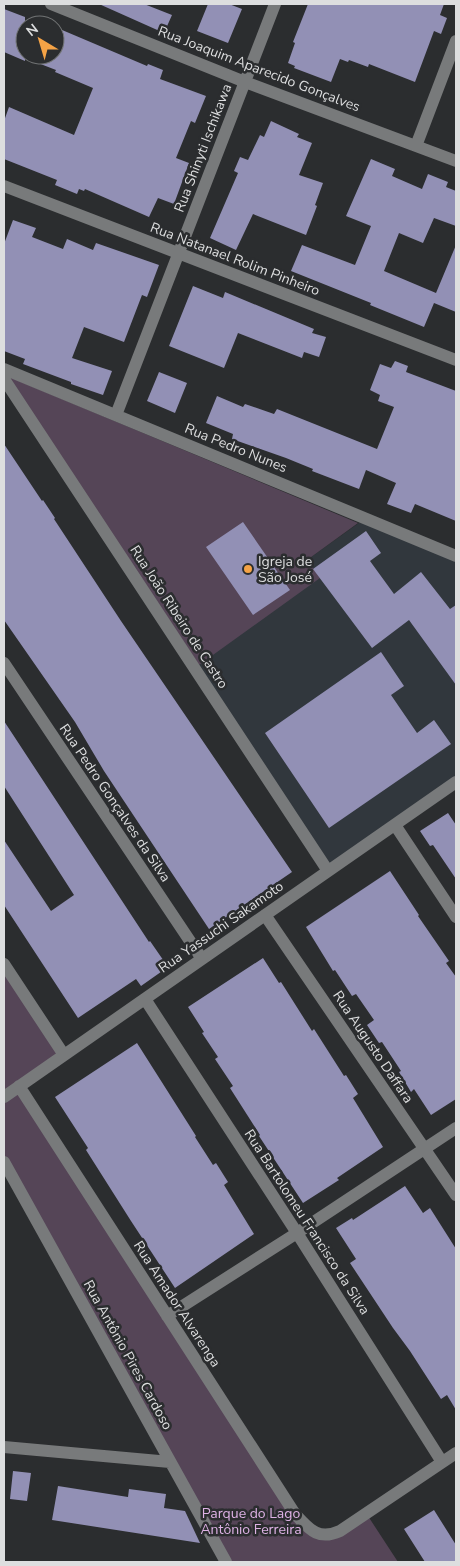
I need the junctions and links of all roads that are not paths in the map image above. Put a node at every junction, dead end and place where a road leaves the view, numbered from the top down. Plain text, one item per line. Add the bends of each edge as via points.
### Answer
1 (51, 4) edge
2 (275, 4) edge
3 (76, 8) edge
4 (456, 41) edge
5 (245, 82) junction
6 (416, 146) junction
7 (456, 161) edge
8 (4, 186) edge
9 (179, 254) junction
10 (456, 360) edge
11 (4, 369) edge
12 (4, 379) edge
13 (116, 415) junction
14 (456, 556) edge
15 (4, 663) edge
16 (456, 782) edge
17 (395, 825) junction
18 (328, 871) junction
19 (265, 915) junction
20 (456, 917) edge
21 (202, 959) junction
22 (4, 964) edge
23 (145, 999) junction
24 (64, 1055) junction
25 (19, 1086) junction
26 (4, 1097) edge
27 (456, 1128) edge
28 (424, 1149) junction
29 (4, 1162) edge
30 (456, 1195) edge
31 (297, 1233) junction
32 (167, 1316) junction
33 (4, 1447) edge
34 (456, 1452) edge
35 (170, 1462) junction
36 (442, 1462) junction
37 (226, 1562) edge

1 - 3 street, Rua Joaquim Aparecido Gonçalves
2 - 5 street, Rua Shinyti Ischikawa
3 - 5 street, Rua Joaquim Aparecido Gonçalves
4 - 6 street
5 - 6 street, Rua Joaquim Aparecido Gonçalves
5 - 9 street, Rua Shinyti Ischikawa
6 - 7 street, Rua Joaquim Aparecido Gonçalves
8 - 9 street, Rua Natanael Rolim Pinheiro
9 - 10 street, Rua Natanael Rolim Pinheiro
9 - 13 street, Rua Shinyti Ischikawa
11 - 13 street, Rua Pedro Nunes
12 - 18 street, Rua João Ribeiro de Castro
13 - 14 street, Rua Pedro Nunes
15 - 21 street, Rua Pedro Gonçalves da Silva
16 - 17 street, Rua Yassuchi Sakamoto
17 - 18 street, Rua Yassuchi Sakamoto
17 - 20 street
18 - 19 street, Rua Yassuchi Sakamoto
19 - 21 street, Rua Yassuchi Sakamoto
19 - 28 street, Rua Augusto Daffara
21 - 23 street, Rua Yassuchi Sakamoto
22 - 24 street
23 - 24 street, Rua Yassuchi Sakamoto
23 - 31 street, Rua Bartolomeu Francisco da Silva
24 - 25 street, Rua Yassuchi Sakamoto
25 - 26 street, Rua Yassuchi Sakamoto
25 - 32 street, Rua Amador Alvarenga
27 - 28 street
28 - 30 street, Rua Augusto Daffara
28 - 31 street
29 - 35 street, Rua Antônio Pires Cardoso
31 - 32 street
31 - 36 street, Rua Bartolomeu Francisco da Silva
32 - 36 street, Rua Amador Alvarenga via 295,1514 316,1534 332,1534 340,1530
33 - 35 street
34 - 36 street
35 - 37 street, Rua Antônio Pires Cardoso

